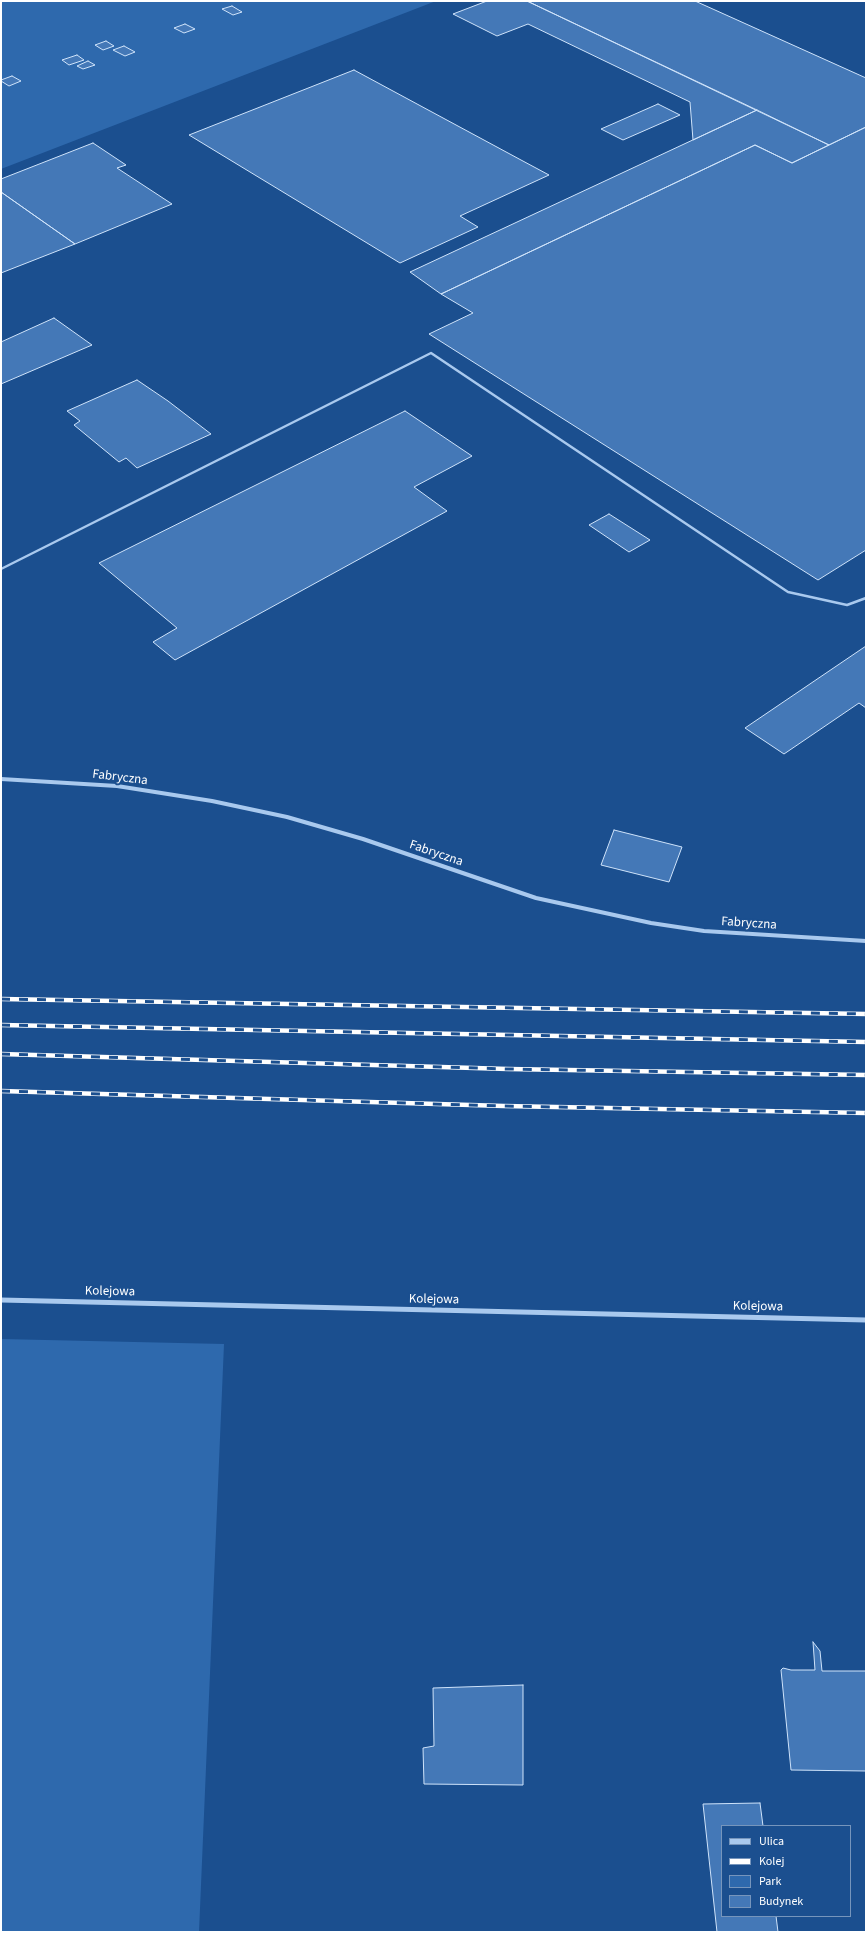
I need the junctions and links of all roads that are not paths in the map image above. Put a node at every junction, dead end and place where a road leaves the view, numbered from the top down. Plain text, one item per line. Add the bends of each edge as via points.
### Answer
1 (1, 570) edge
2 (866, 598) edge
3 (1, 779) edge
4 (866, 941) edge
5 (1, 1300) edge
6 (866, 1320) edge

1 - 2 lane via 432,353 788,592 847,605
3 - 4 street, Fabryczna via 118,786 212,801 287,817 363,839 536,898 651,923 704,931
5 - 6 street, Kolejowa

